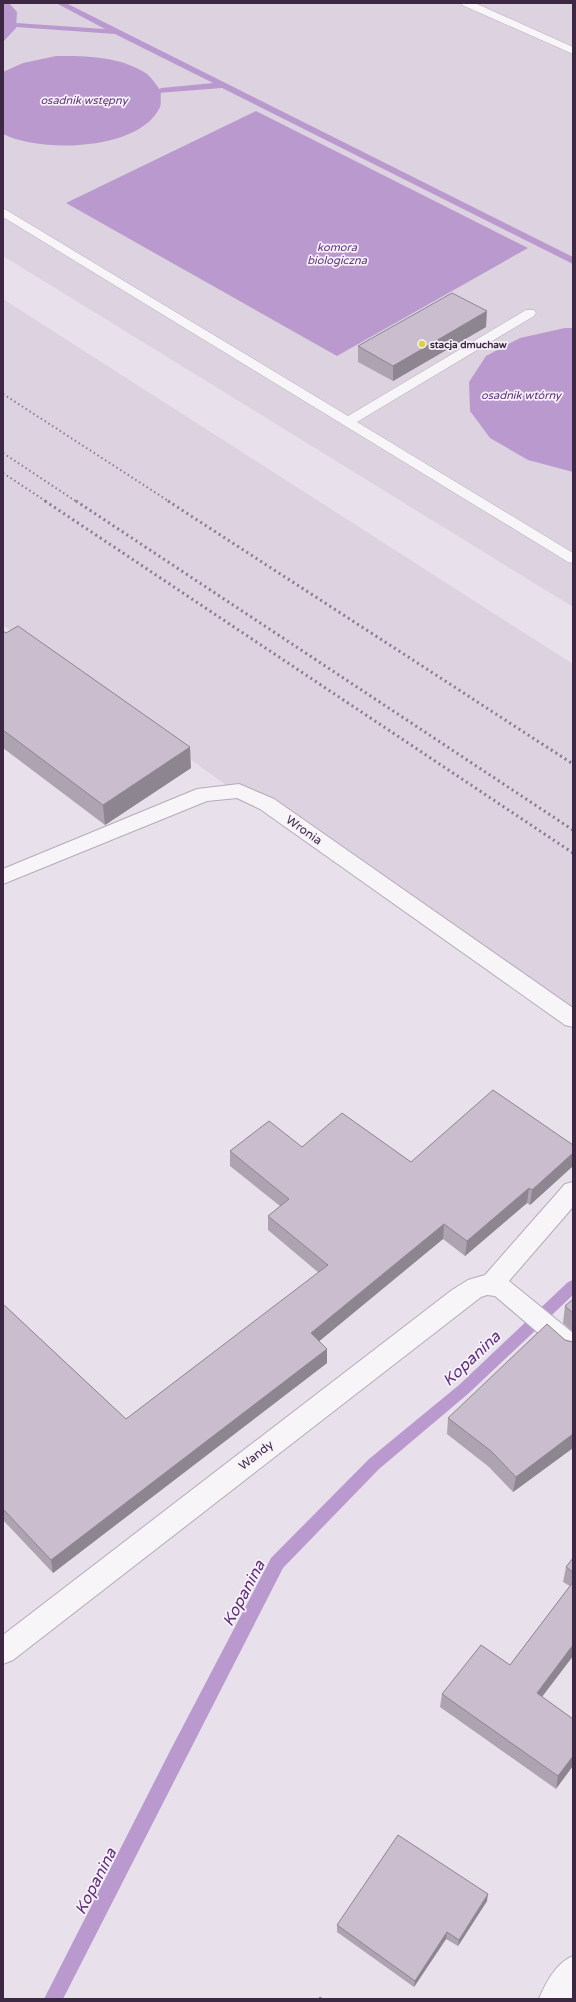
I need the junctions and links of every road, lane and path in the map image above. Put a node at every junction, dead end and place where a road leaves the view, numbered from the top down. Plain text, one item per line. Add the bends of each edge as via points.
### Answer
1 (466, 3) edge
2 (573, 51) edge
3 (3, 212) edge
4 (530, 313) dead end
5 (348, 422) junction
6 (573, 560) edge
7 (3, 876) edge
8 (573, 1019) edge
9 (573, 1191) edge
10 (492, 1284) junction
11 (572, 1346) edge
12 (3, 1651) edge
13 (573, 1970) edge
14 (554, 1999) edge

1 - 2 lane
3 - 5 lane
4 - 5 lane
5 - 6 lane
7 - 8 street, Wronia via 204,794 239,791 267,804
9 - 10 street
10 - 11 street via 516,1298
10 - 12 street, Wandy via 475,1288 461,1297
13 - 14 street

